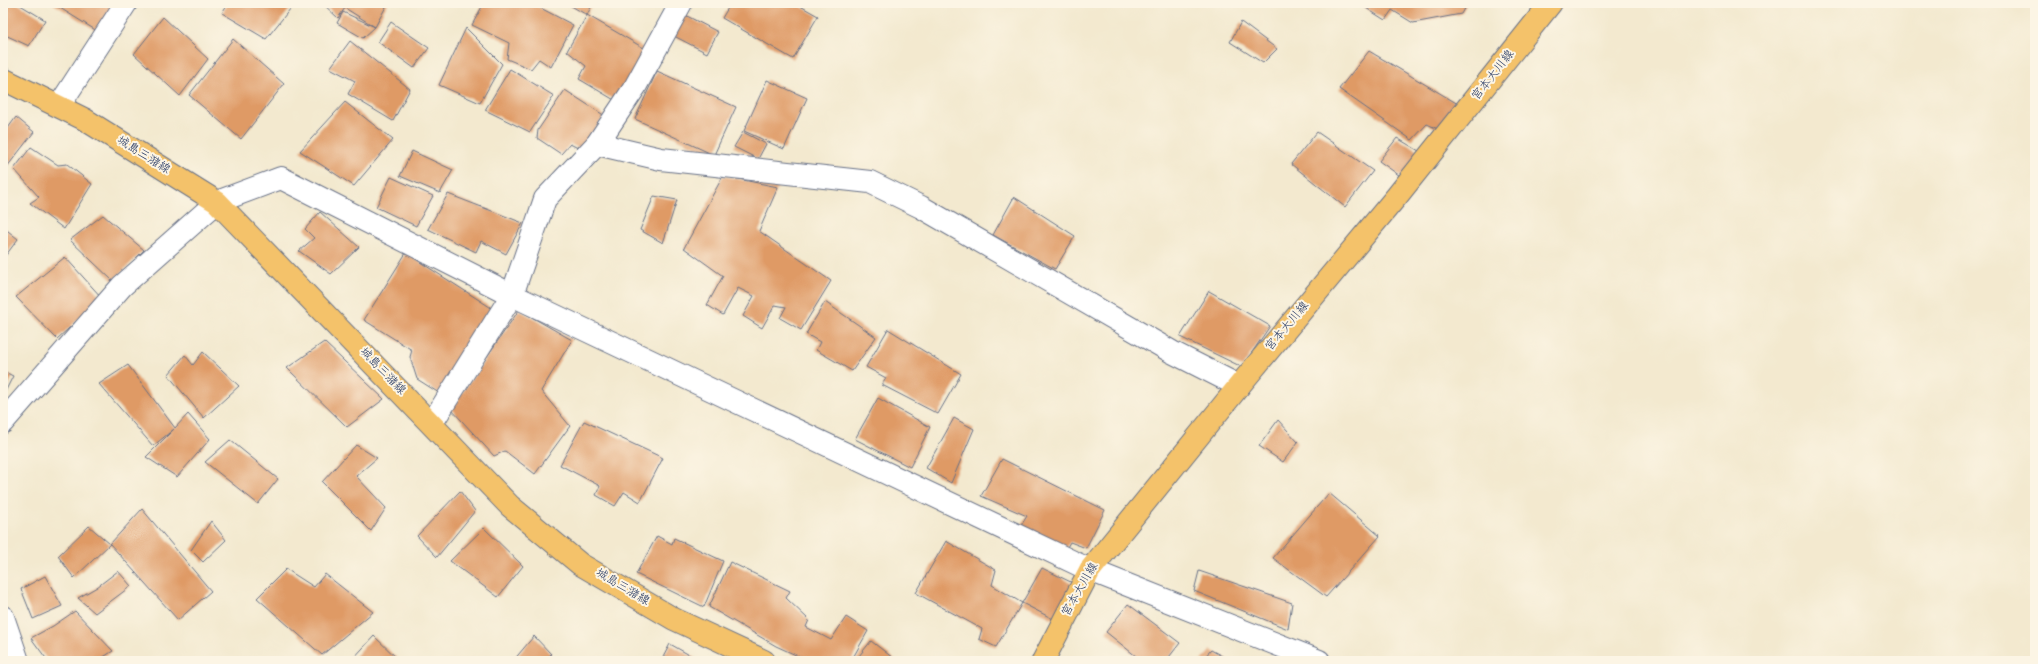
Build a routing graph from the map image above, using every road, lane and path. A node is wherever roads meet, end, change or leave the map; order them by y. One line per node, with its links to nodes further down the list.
1 (126, 3): 5 (street)
2 (681, 3): 6 (street)
3 (1551, 3): 9 (main road, 宮本大川線)
4 (3, 79): 5 (main road, 城島三潴線)
5 (58, 106): 7 (main road, 城島三潴線)
6 (597, 144): 8 (street); 9 (street)
7 (217, 202): 8 (street); 10 (street); 11 (main road, 城島三潴線)
8 (512, 294): 11 (street); 12 (street)
9 (1239, 386): 12 (main road, 宮本大川線)
10 (3, 422)
11 (432, 423): 15 (main road, 城島三潴線)
12 (1090, 570): 16 (main road, 宮本大川線); 17 (street)
13 (3, 617): 14 (street)
14 (18, 661)
15 (764, 661)
16 (1043, 661)
17 (1319, 661)

